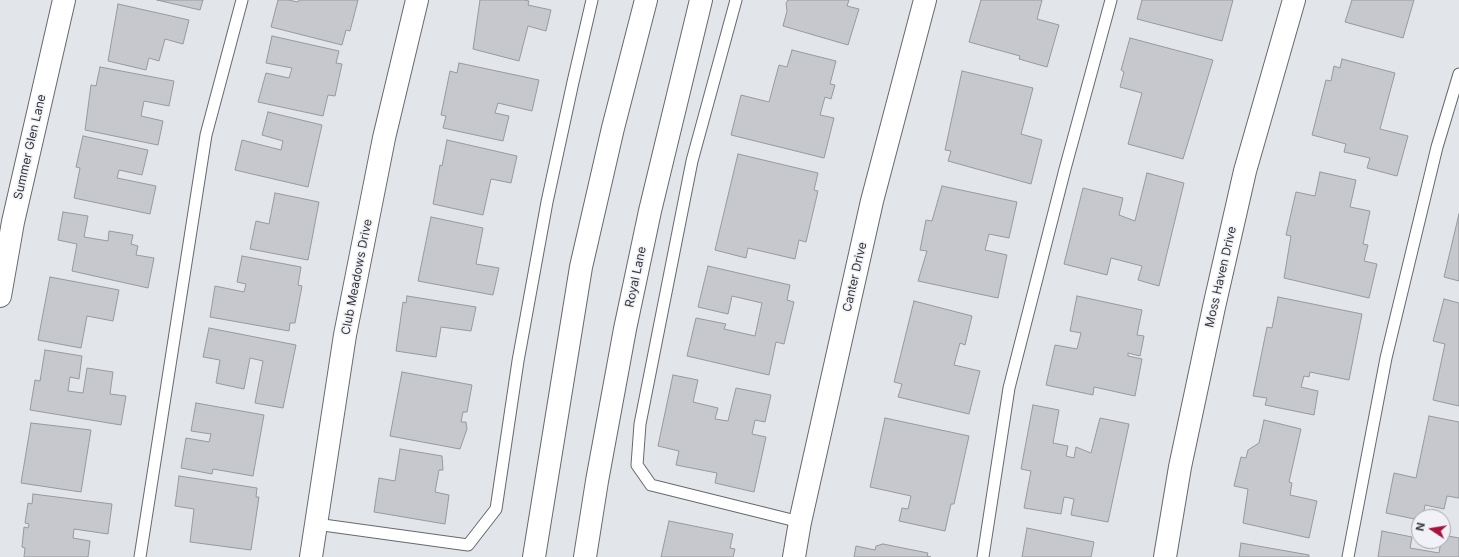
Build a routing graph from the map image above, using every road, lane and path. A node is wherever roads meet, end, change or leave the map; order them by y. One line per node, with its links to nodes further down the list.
1 (64, 0): 12 (street, Summer Glen Lane)
2 (242, 0): 15 (lane)
3 (417, 0): 14 (street, Club Meadows Drive)
4 (592, 0): 14 (lane)
5 (646, 0): 17 (street)
6 (701, 0): 18 (street, Royal Lane)
7 (736, 0): 13 (lane)
8 (925, 0): 13 (street, Canter Drive)
9 (1111, 0): 20 (lane)
10 (1294, 0): 21 (street, Moss Haven Drive)
11 (1459, 74): 22 (lane)
12 (0, 296)
13 (800, 522): 19 (street, Canter Drive)
14 (316, 524): 16 (street, Club Meadows Drive)
15 (140, 557)
16 (311, 557)
17 (534, 557)
18 (586, 557)
19 (794, 557)
20 (983, 557)
21 (1165, 557)
22 (1348, 557)

